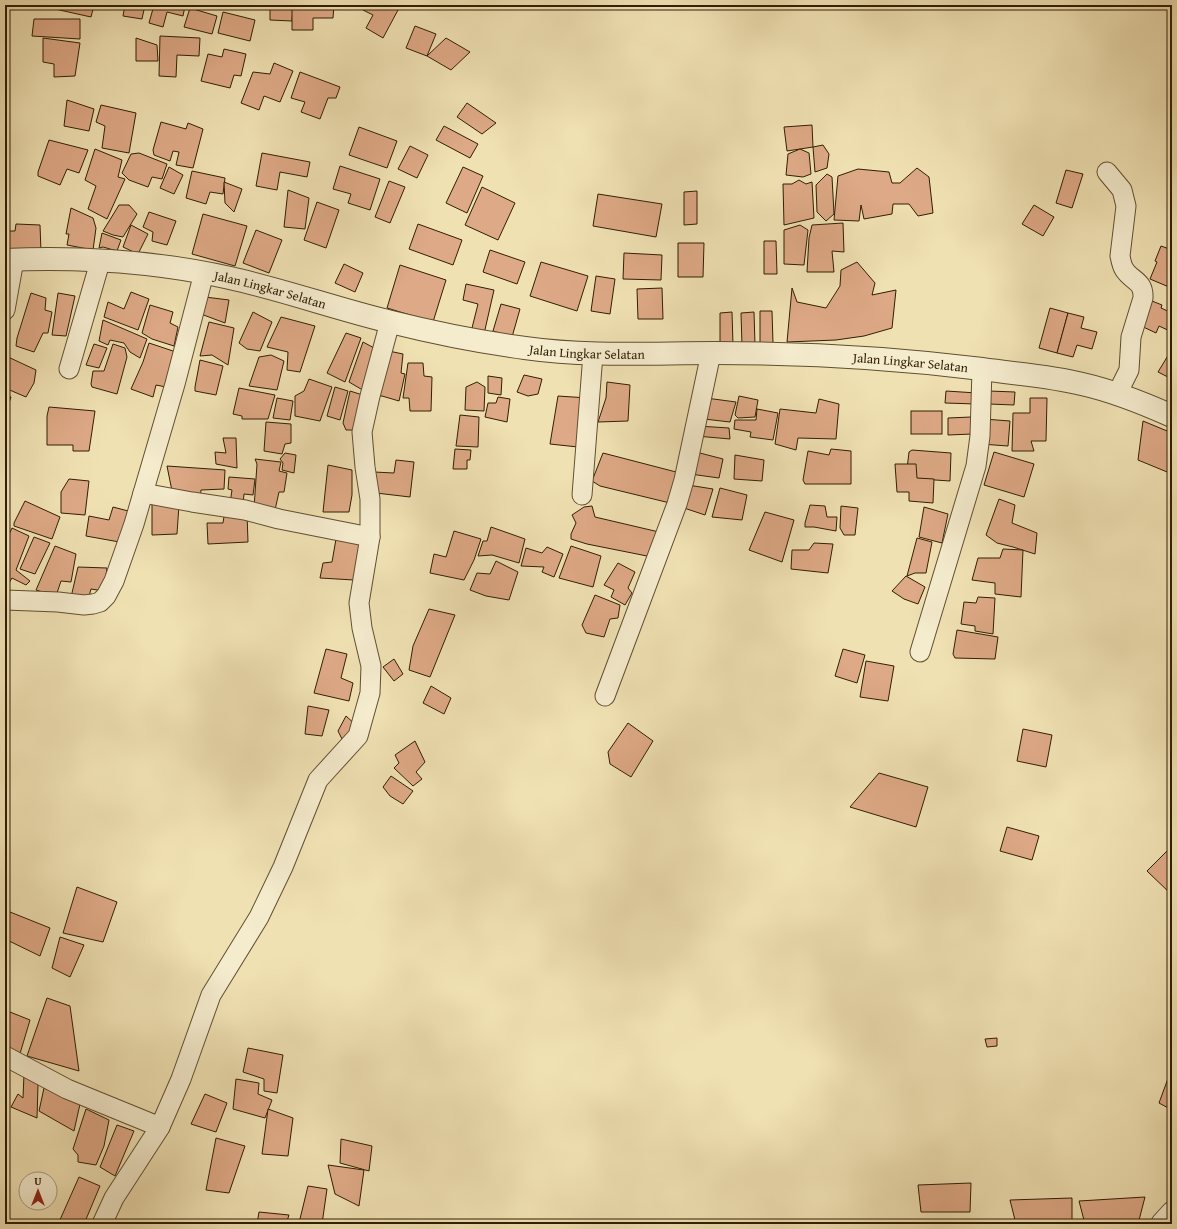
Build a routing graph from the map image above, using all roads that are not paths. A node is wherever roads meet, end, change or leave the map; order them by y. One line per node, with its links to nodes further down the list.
1 (1107, 172): 11 (street)
2 (10, 260): 3 (street, Jalan Lingkar Selatan); 5 (street)
3 (100, 262): 4 (street, Jalan Lingkar Selatan); 9 (street)
4 (204, 273): 6 (street, Jalan Lingkar Selatan); 13 (street)
5 (5, 310)
6 (390, 322): 8 (street, Jalan Lingkar Selatan); 15 (street)
7 (711, 353): 8 (street, Jalan Lingkar Selatan); 10 (street, Jalan Lingkar Selatan); 18 (street)
8 (593, 354): 14 (street)
9 (69, 369)
10 (982, 369): 11 (street, Jalan Lingkar Selatan); 17 (street)
11 (1117, 394): 12 (street, Jalan Lingkar Selatan)
12 (1172, 416)
13 (142, 492): 15 (street); 16 (street)
14 (582, 495)
15 (370, 537): 20 (street)
16 (5, 600)
17 (920, 652)
18 (605, 696)
19 (5, 1056): 20 (street)
20 (160, 1127): 22 (street)
21 (1172, 1214): 23 (street)
22 (102, 1224)
23 (1162, 1224)

